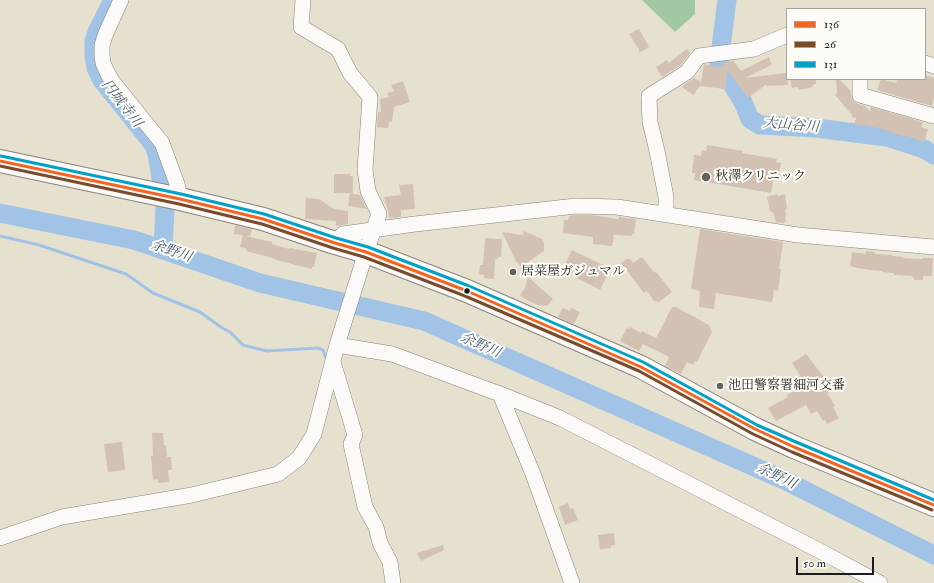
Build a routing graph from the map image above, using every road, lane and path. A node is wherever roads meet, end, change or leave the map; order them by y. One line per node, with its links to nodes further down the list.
1 (121, 0): 7 (street)
2 (303, 0): 9 (street)
3 (786, 35): 8 (street)
4 (860, 80): 5 (street)
5 (934, 116)
6 (0, 161): 7 (highway)
7 (180, 199): 10 (highway)
8 (666, 215): 9 (street); 11 (street)
9 (373, 230): 10 (street); 12 (street)
10 (335, 243): 12 (highway)
11 (934, 247)
12 (366, 252): 13 (street); 16 (highway)
13 (338, 342): 14 (street); 15 (street)
14 (333, 362): 17 (street); 18 (street)
15 (500, 394): 19 (street); 20 (street)
16 (934, 505)
17 (0, 538)
18 (393, 583)
19 (572, 583)
20 (880, 583)

